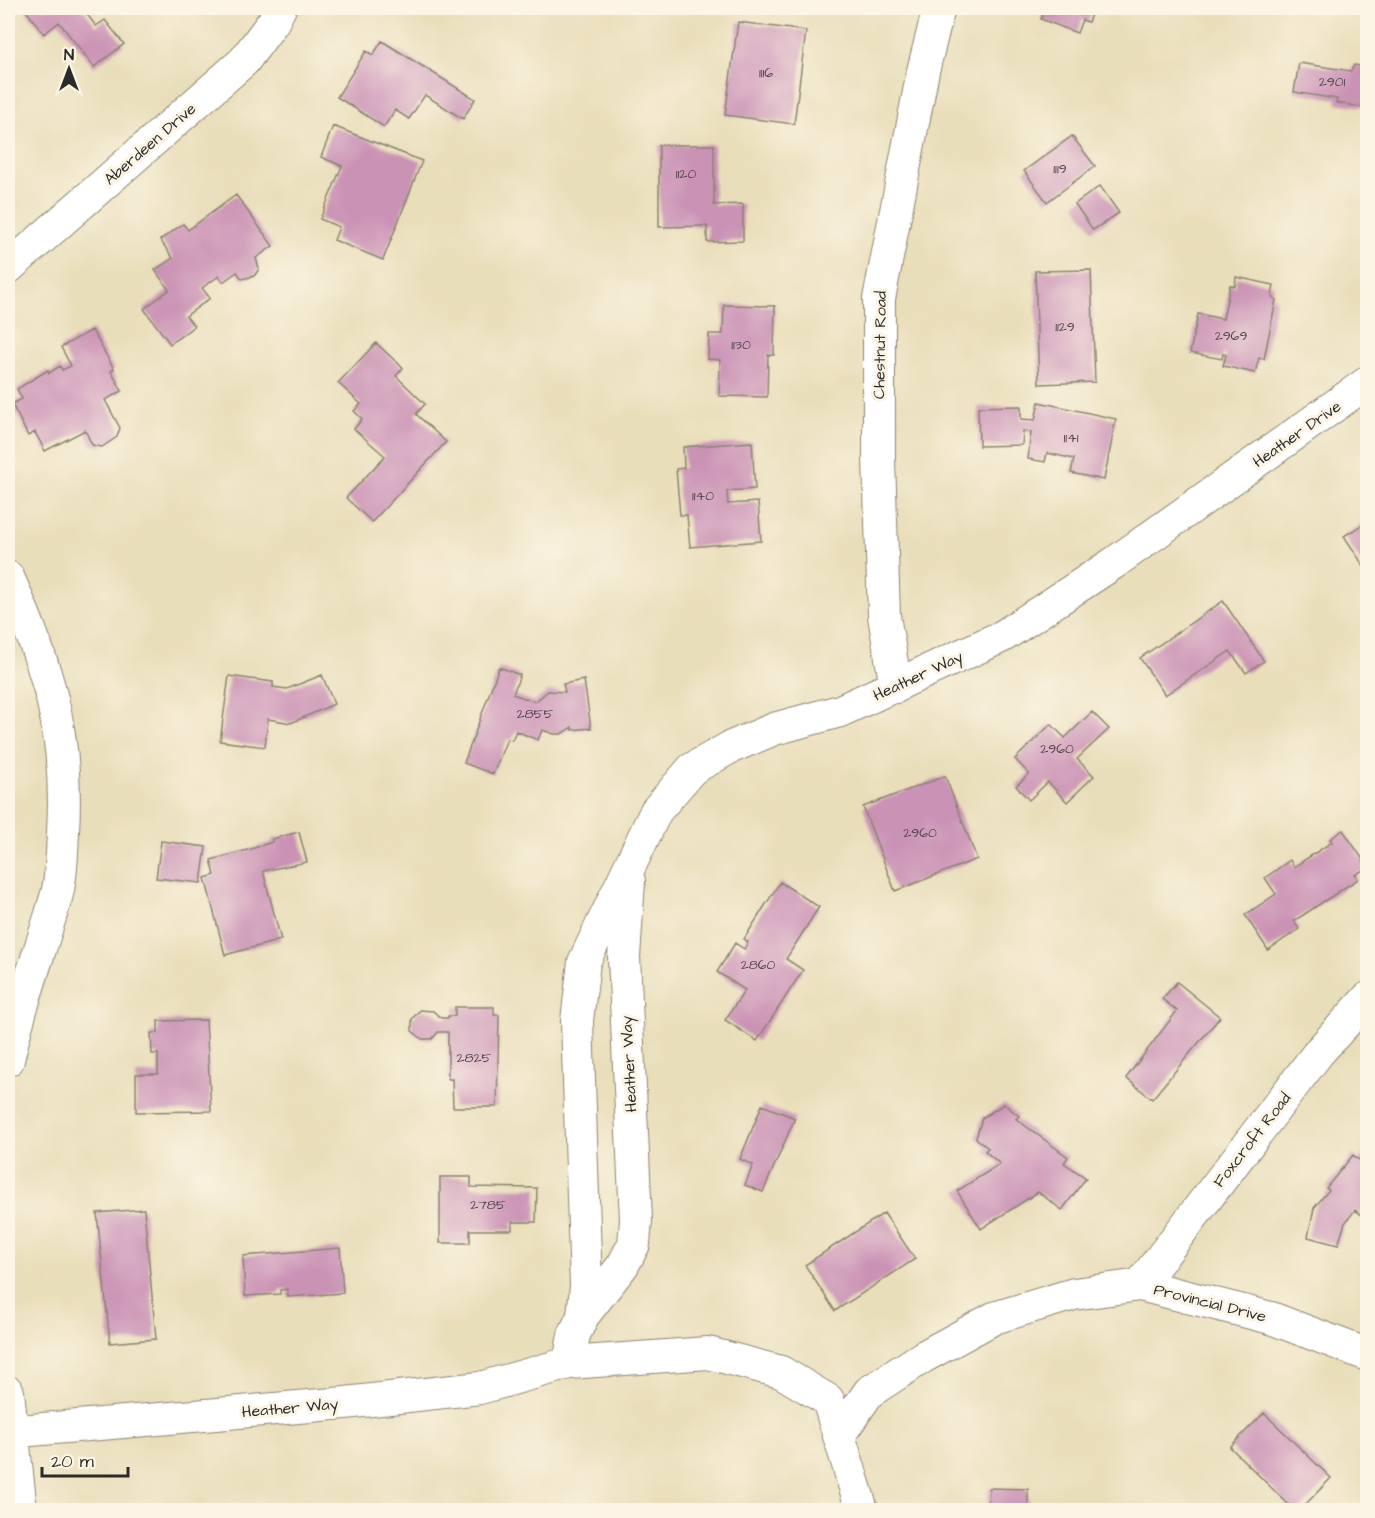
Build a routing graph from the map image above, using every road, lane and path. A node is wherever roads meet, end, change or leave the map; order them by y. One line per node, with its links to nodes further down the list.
1 (279, 8): 3 (street, Aberdeen Drive)
2 (939, 8): 7 (street, Chestnut Road)
3 (8, 268)
4 (1368, 382): 5 (street, Heather Drive)
5 (1225, 485): 7 (street, Heather Way)
6 (8, 577): 10 (street)
7 (896, 687): 8 (street, Heather Way)
8 (630, 868): 12 (street, Heather Way); 12 (street, Heather Way)
9 (1368, 998): 11 (street, Foxcroft Road)
10 (8, 1060)
11 (1140, 1285): 13 (street, Provincial Drive); 17 (street, Provincial Drive)
12 (583, 1316): 14 (street, Heather Way)
13 (1368, 1356)
14 (569, 1363): 16 (street, Heather Way); 17 (street, Heather Way)
15 (8, 1392): 16 (street)
16 (9, 1432): 18 (street)
17 (840, 1434): 19 (street, Heather Way)
18 (21, 1510)
19 (862, 1510)

